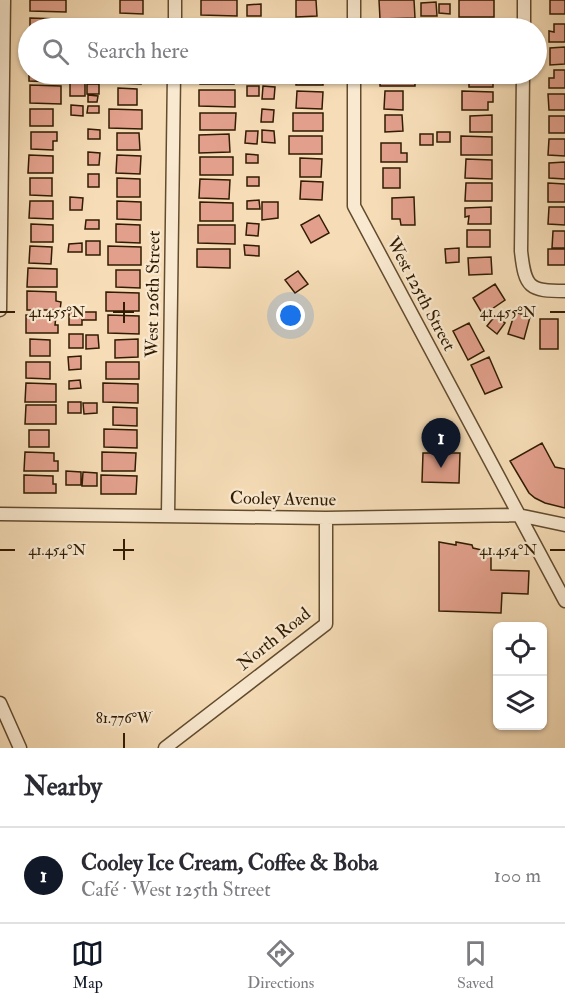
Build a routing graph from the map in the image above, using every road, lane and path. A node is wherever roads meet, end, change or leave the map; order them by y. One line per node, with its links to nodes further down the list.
1 (4, 0): 12 (street)
2 (175, 0): 5 (street)
3 (354, 0): 6 (street)
4 (524, 0): 7 (street)
5 (175, 18)
6 (354, 18)
7 (524, 18)
8 (174, 84): 14 (street, West 126th Street)
9 (354, 84): 15 (street, West 125th Street)
10 (523, 84): 11 (street)
11 (565, 291)
12 (0, 310)
13 (0, 514): 14 (street, Cooley Avenue)
14 (168, 515): 16 (street, Cooley Avenue)
15 (518, 515): 16 (street, Cooley Avenue); 17 (street, Cooley Avenue); 18 (street, West 125th Street)
16 (326, 518): 21 (street, North Road)
17 (565, 525)
18 (565, 601)
19 (0, 703): 20 (street)
20 (20, 748)
21 (165, 748)

